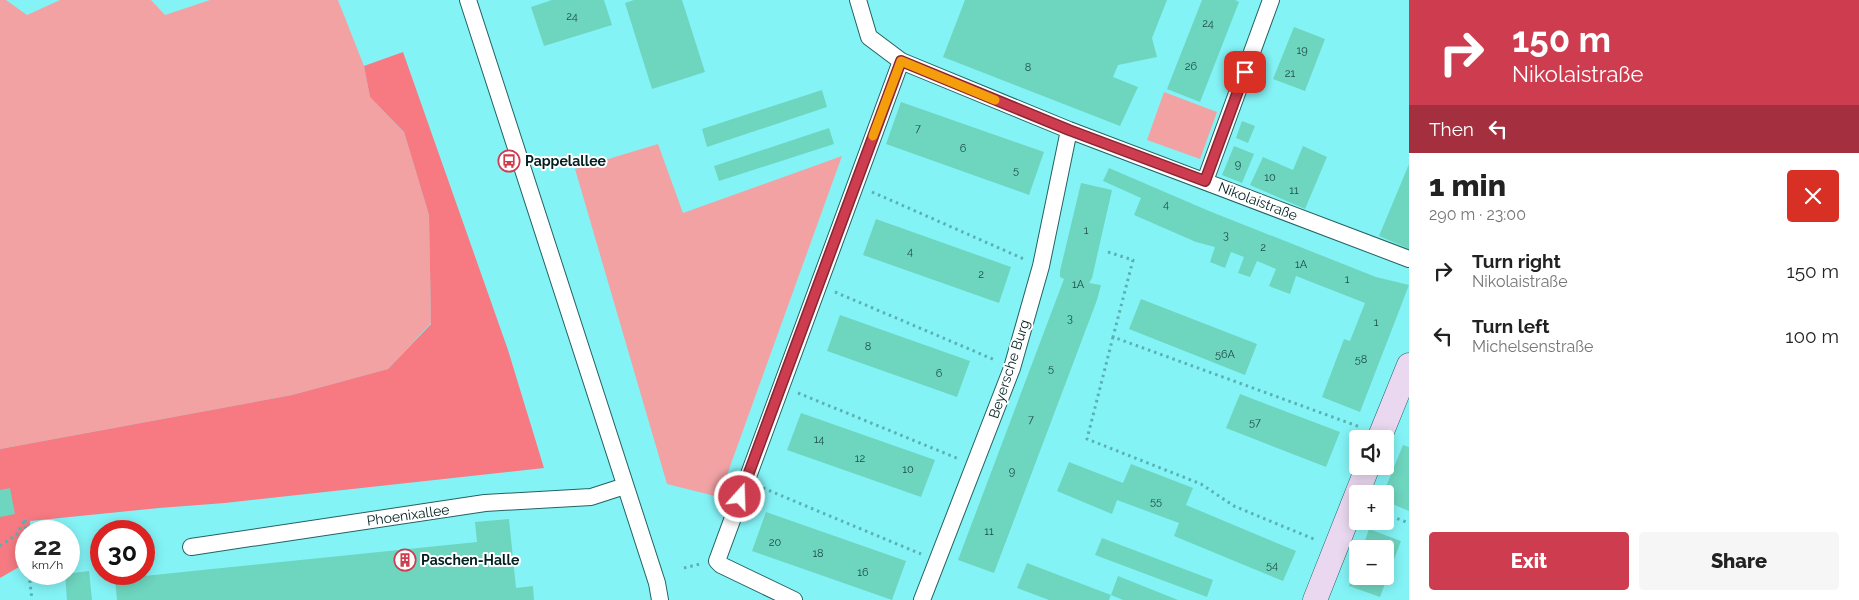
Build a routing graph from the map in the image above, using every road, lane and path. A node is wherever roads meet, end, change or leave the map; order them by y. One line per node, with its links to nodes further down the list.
1 (468, 0): 21 (street)
2 (858, 0): 4 (street, Nikolaistraße)
3 (1272, 0): 6 (street)
4 (901, 61): 5 (street, Nikolaistraße); 7 (street)
5 (1069, 130): 6 (street, Nikolaistraße); 10 (street, Beyersche Burg)
6 (1205, 181): 9 (street, Nikolaistraße)
7 (855, 184): 10 (path); 11 (street)
8 (1108, 252): 12 (path)
9 (1409, 259)
10 (1041, 266): 14 (street, Beyersche Burg)
11 (818, 284): 14 (path); 15 (street)
12 (1113, 338): 16 (path); 27 (path)
13 (1409, 365): 17 (street)
14 (1012, 368): 18 (street, Beyersche Burg)
15 (782, 386): 18 (path); 20 (street)
16 (1361, 430)
17 (1383, 430)
18 (976, 466): 28 (street, Beyersche Burg)
19 (1364, 475): 27 (street)
20 (746, 481): 28 (path); 32 (street)
21 (625, 486): 26 (street, Phoenixallee); 31 (street)
22 (1394, 517): 23 (path)
23 (1409, 523)
24 (15, 535): 25 (path)
25 (0, 546)
26 (191, 547)
27 (1336, 547): 34 (street)
28 (937, 560): 33 (street, Beyersche Burg)
29 (30, 585): 30 (path)
30 (32, 600)
31 (660, 600)
32 (794, 600)
33 (922, 600)
34 (1314, 600)

